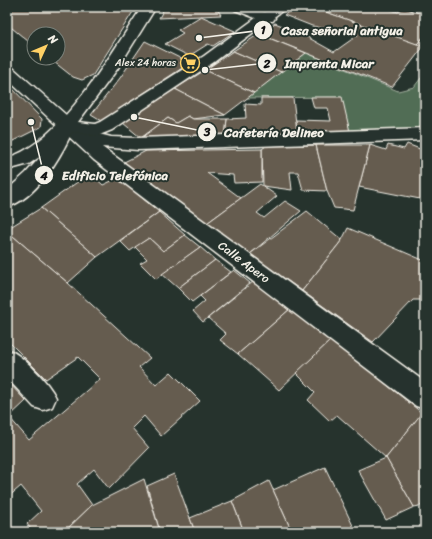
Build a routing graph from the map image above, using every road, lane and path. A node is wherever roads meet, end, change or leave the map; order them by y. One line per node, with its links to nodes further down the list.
1 (149, 7): 5 (street)
2 (240, 7): 3 (street)
3 (274, 12): 5 (street)
4 (7, 71): 5 (street)
5 (66, 126): 6 (street); 7 (street); 8 (street); 10 (street, Calle Apero)
6 (425, 134)
7 (7, 164)
8 (7, 200)
9 (7, 360): 11 (street)
10 (425, 396)
11 (43, 398)

